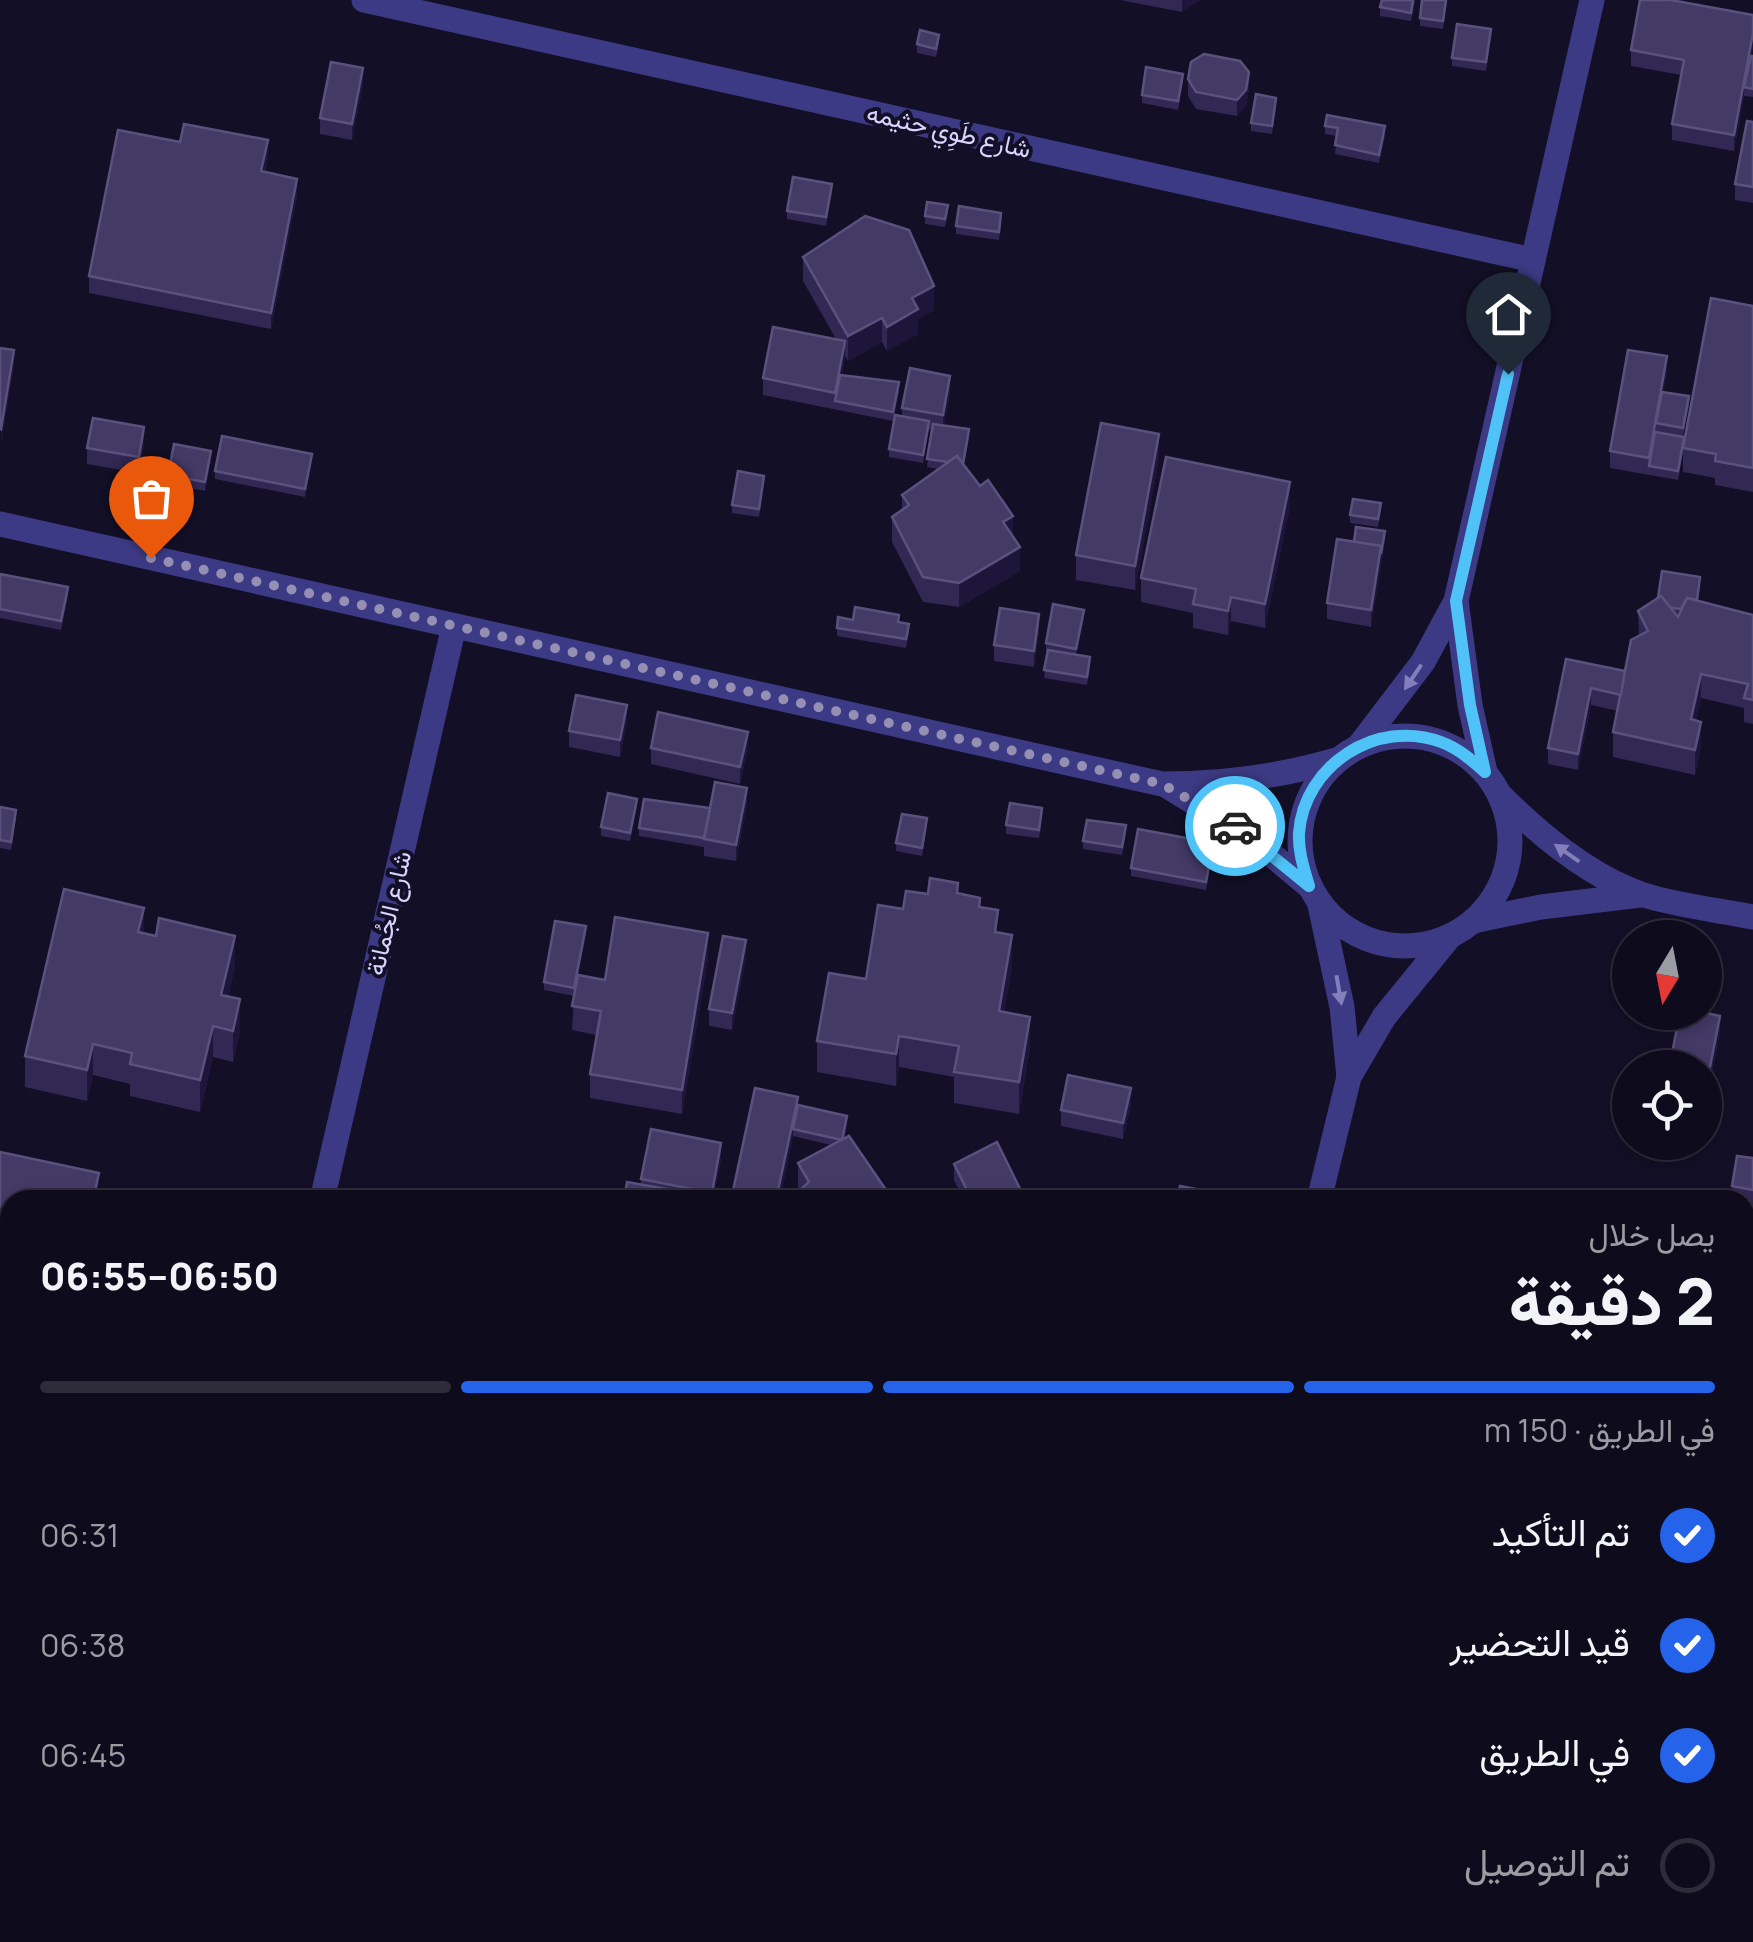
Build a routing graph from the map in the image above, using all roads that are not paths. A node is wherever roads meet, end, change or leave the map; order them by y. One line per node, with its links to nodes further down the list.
1 (364, 0): 3 (street, شارع طَوِي حثيمه)
2 (1592, 0): 3 (street)
3 (1533, 260): 5 (street)
4 (0, 524): 6 (street)
5 (1456, 601): 7 (street, one-way to 7); 9 (street)
6 (454, 626): 10 (street); 18 (street, شارع الجُمانة)
7 (1359, 746): 8 (street); 9 (street)
8 (1336, 760): 10 (street); 12 (street)
9 (1485, 772): 11 (street)
10 (1162, 784): 12 (street)
11 (1500, 796): 13 (street, one-way to 11); 15 (street)
12 (1314, 895): 16 (street); 17 (street, one-way to 17)
13 (1644, 895): 14 (street); 15 (street)
14 (1753, 917)
15 (1473, 921): 16 (street)
16 (1450, 936): 17 (street)
17 (1349, 1077): 19 (street)
18 (324, 1190)
19 (1321, 1190)

